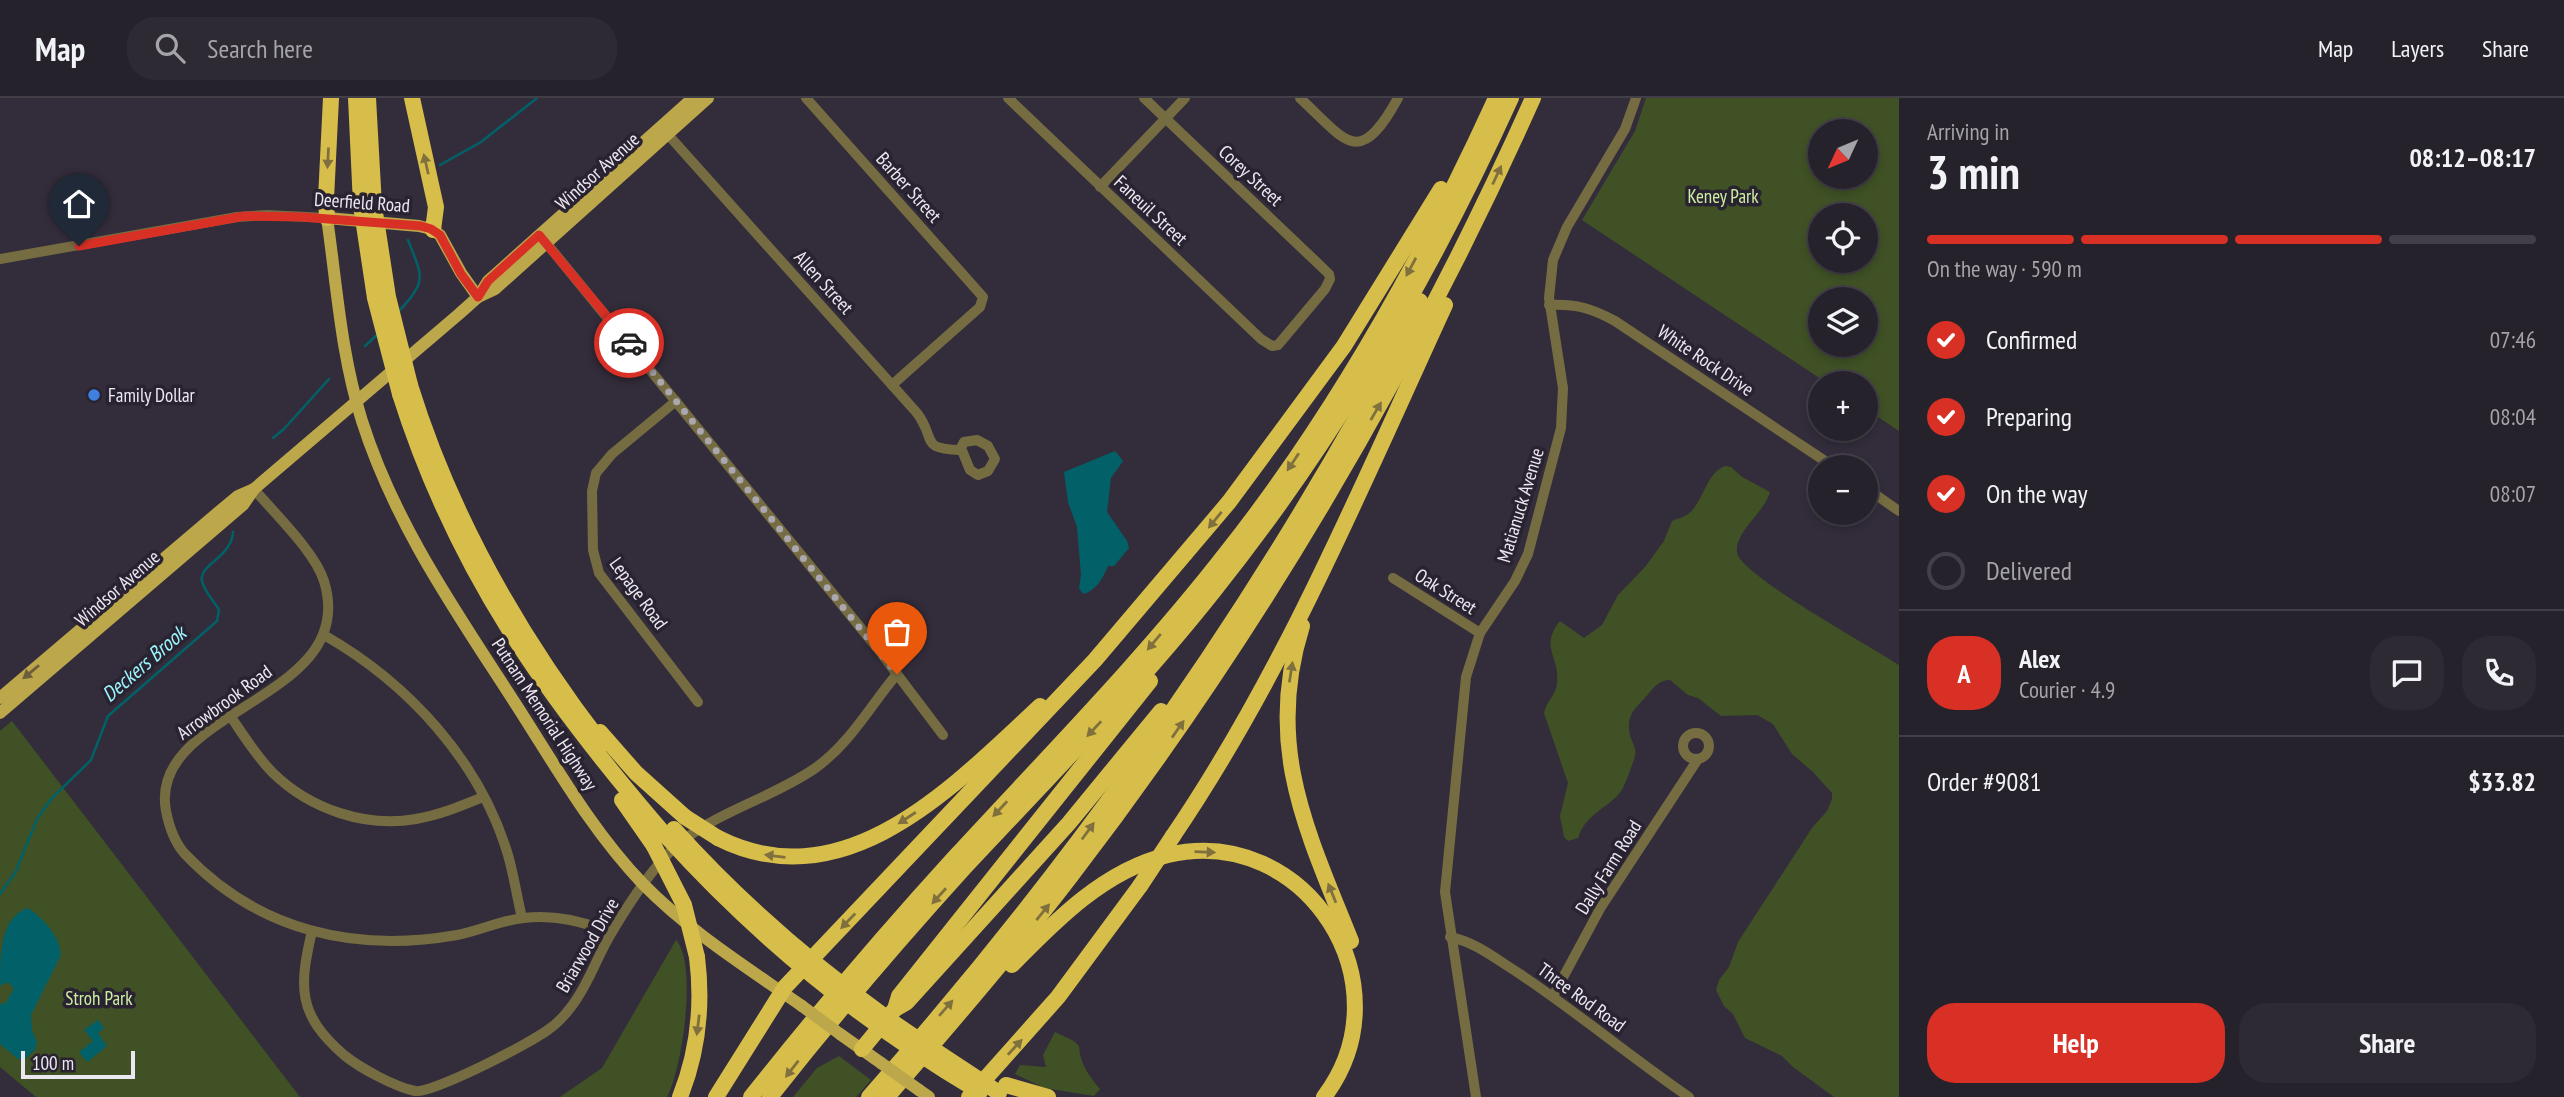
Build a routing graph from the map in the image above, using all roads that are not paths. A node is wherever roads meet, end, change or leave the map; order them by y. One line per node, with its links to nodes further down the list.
1 (331, 98): 23 (highway, one-way to 23)
2 (356, 98): 22 (highway)
3 (368, 98): 22 (highway)
4 (412, 98): 24 (highway, one-way to 4)
5 (693, 98): 20 (main road, Windsor Avenue)
6 (708, 98): 20 (main road, Windsor Avenue)
7 (806, 98): 31 (street, Barber Street)
8 (1008, 98): 21 (street, Faneuil Street)
9 (1144, 98): 18 (street, Corey Street)
10 (1185, 98): 18 (street)
11 (1300, 98): 12 (street)
12 (1398, 98)
13 (1496, 98): 19 (highway)
14 (1511, 98): 40 (highway)
15 (1518, 98): 39 (highway)
16 (1533, 98): 25 (highway, one-way to 16)
17 (1636, 98): 29 (street, Matianuck Avenue)
18 (1166, 118): 21 (street); 30 (street, Corey Street)
19 (1486, 119): 43 (highway, one-way to 43); 73 (highway, one-way to 73)
20 (664, 130): 26 (main road, Windsor Avenue); 31 (street, Allen Street)
21 (1100, 187): 30 (street, Faneuil Street)
22 (368, 206): 48 (highway, bridge)
23 (327, 218): 24 (main road, Deerfield Road); 27 (street, Deerfield Road); 33 (main road, Putnam Memorial Highway)
24 (433, 230): 28 (main road, Deerfield Road)
25 (1468, 237): 41 (highway); 64 (highway, one-way to 25)
26 (542, 239): 28 (main road, Windsor Avenue); 32 (street)
27 (0, 259)
28 (478, 297): 33 (main road, Windsor Avenue)
29 (1549, 305): 35 (street, White Rock Drive); 44 (street, Matianuck Avenue)
30 (1272, 346)
31 (892, 385): 34 (street, Allen Street)
32 (676, 401): 47 (street); 50 (street, Lepage Road)
33 (356, 402): 36 (main road, Windsor Avenue); 57 (main road, Putnam Memorial Highway)
34 (961, 450)
35 (1816, 455)
36 (254, 489): 45 (street, Arrowbrook Road); 46 (main road, Windsor Avenue)
37 (1878, 496): 38 (street)
38 (1899, 511)
39 (1295, 524): 65 (highway); 75 (highway, one-way to 39)
40 (1234, 566): 65 (highway); 74 (highway, one-way to 74)
41 (1323, 566): 77 (highway, one-way to 41, bridge); 81 (highway, one-way to 41)
42 (1393, 578): 44 (street, Oak Street)
43 (1139, 609): 56 (highway, one-way to 56, bridge); 62 (highway, one-way to 62)
44 (1480, 633): 61 (street, Matianuck Avenue)
45 (324, 635): 52 (street, Arrowbrook Road); 55 (street)
46 (69, 647): 49 (main road, Windsor Avenue, one-way to 49); 51 (main road, Windsor Avenue)
47 (897, 674): 53 (street); 57 (street, Briarwood Drive)
48 (557, 693): 56 (highway); 56 (highway)
49 (0, 698)
50 (698, 702)
51 (0, 713)
52 (231, 717): 55 (street); 59 (street, Arrowbrook Road)
53 (943, 735)
54 (1698, 759): 63 (street, Dally Farm Road)
55 (483, 797): 58 (street)
56 (670, 832): 67 (highway, bridge); 68 (highway, bridge); 71 (highway, one-way to 71, bridge)
57 (644, 885): 60 (street, Briarwood Drive); 62 (main road, Putnam Memorial Highway)
58 (522, 918): 59 (street, Arrowbrook Road); 60 (street, Arrowbrook Road)
59 (312, 931): 69 (street, Briarwood Drive)
60 (612, 932): 69 (street, Briarwood Drive)
61 (1450, 937): 63 (street, Three Rod Road); 82 (street, Matianuck Avenue)
62 (782, 992): 66 (main road, Putnam Memorial Highway, bridge); 72 (highway)
63 (1553, 996): 83 (street, Three Rod Road)
64 (968, 1003): 76 (highway); 80 (highway, one-way to 80)
65 (895, 1009): 66 (highway)
66 (862, 1049): 70 (main road, Putnam Memorial Highway, bridge)
67 (939, 1067): 68 (highway, bridge); 78 (highway, bridge)
68 (1000, 1093): 79 (highway)
69 (416, 1094)
70 (924, 1094)
71 (680, 1097)
72 (716, 1097)
73 (751, 1097)
74 (770, 1097)
75 (869, 1097)
76 (887, 1097)
77 (969, 1097)
78 (975, 1097)
79 (1048, 1097)
80 (1324, 1097)
81 (1338, 1097)
82 (1476, 1097)
83 (1689, 1097)

